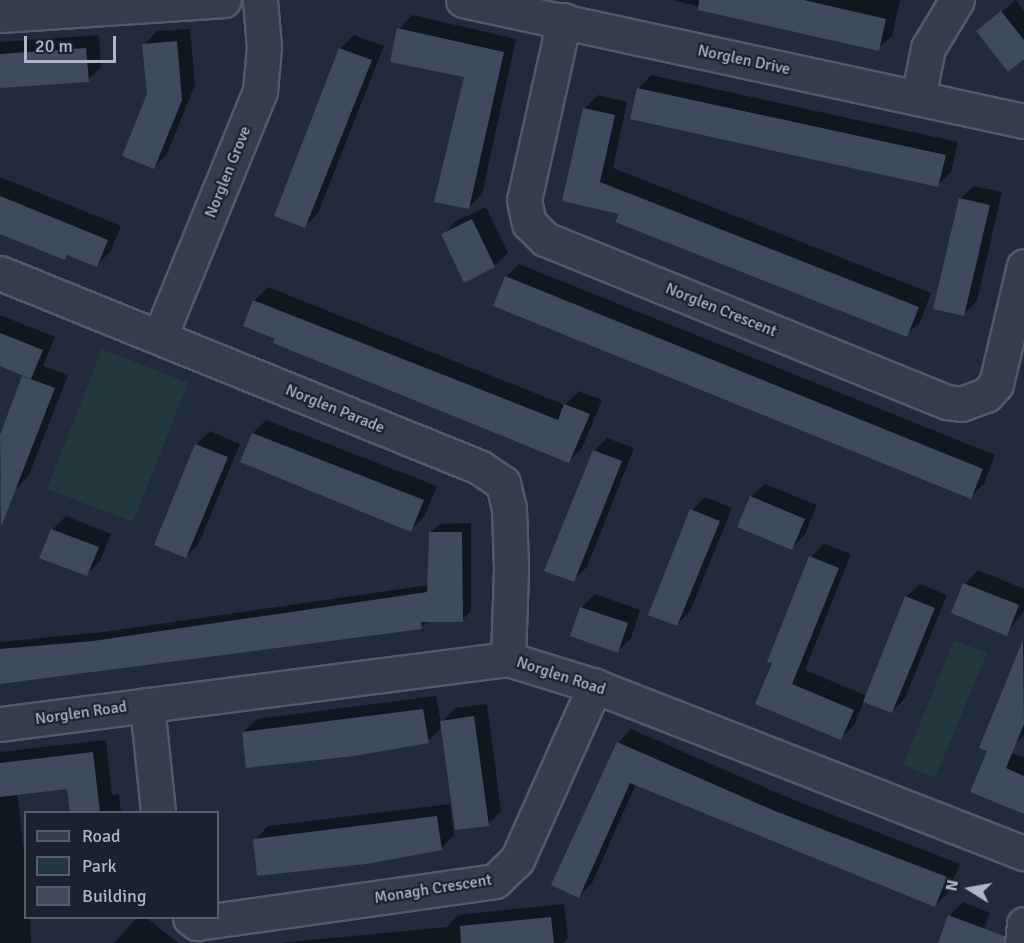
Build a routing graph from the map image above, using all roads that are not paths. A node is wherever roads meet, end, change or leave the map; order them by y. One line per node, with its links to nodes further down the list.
1 (223, 0): 5 (street)
2 (260, 0): 11 (street, Norglen Grove)
3 (464, 0): 6 (street, Norglen Drive)
4 (957, 0): 7 (street)
5 (0, 15)
6 (564, 20): 7 (street, Norglen Drive); 9 (street, Norglen Crescent)
7 (918, 98): 8 (street, Norglen Drive)
8 (1024, 121)
9 (1024, 266)
10 (0, 273): 11 (street, Norglen Parade)
11 (160, 336): 12 (street, Norglen Parade)
12 (508, 659): 13 (street, Norglen Road); 14 (street, Norglen Road)
13 (595, 686): 17 (street, Norglen Road); 18 (street, Monagh Crescent)
14 (147, 705): 15 (street, Norglen Road); 16 (street)
15 (0, 724)
16 (158, 811)
17 (1024, 853)
18 (191, 919)
19 (1024, 924): 20 (street)
20 (1022, 943)

